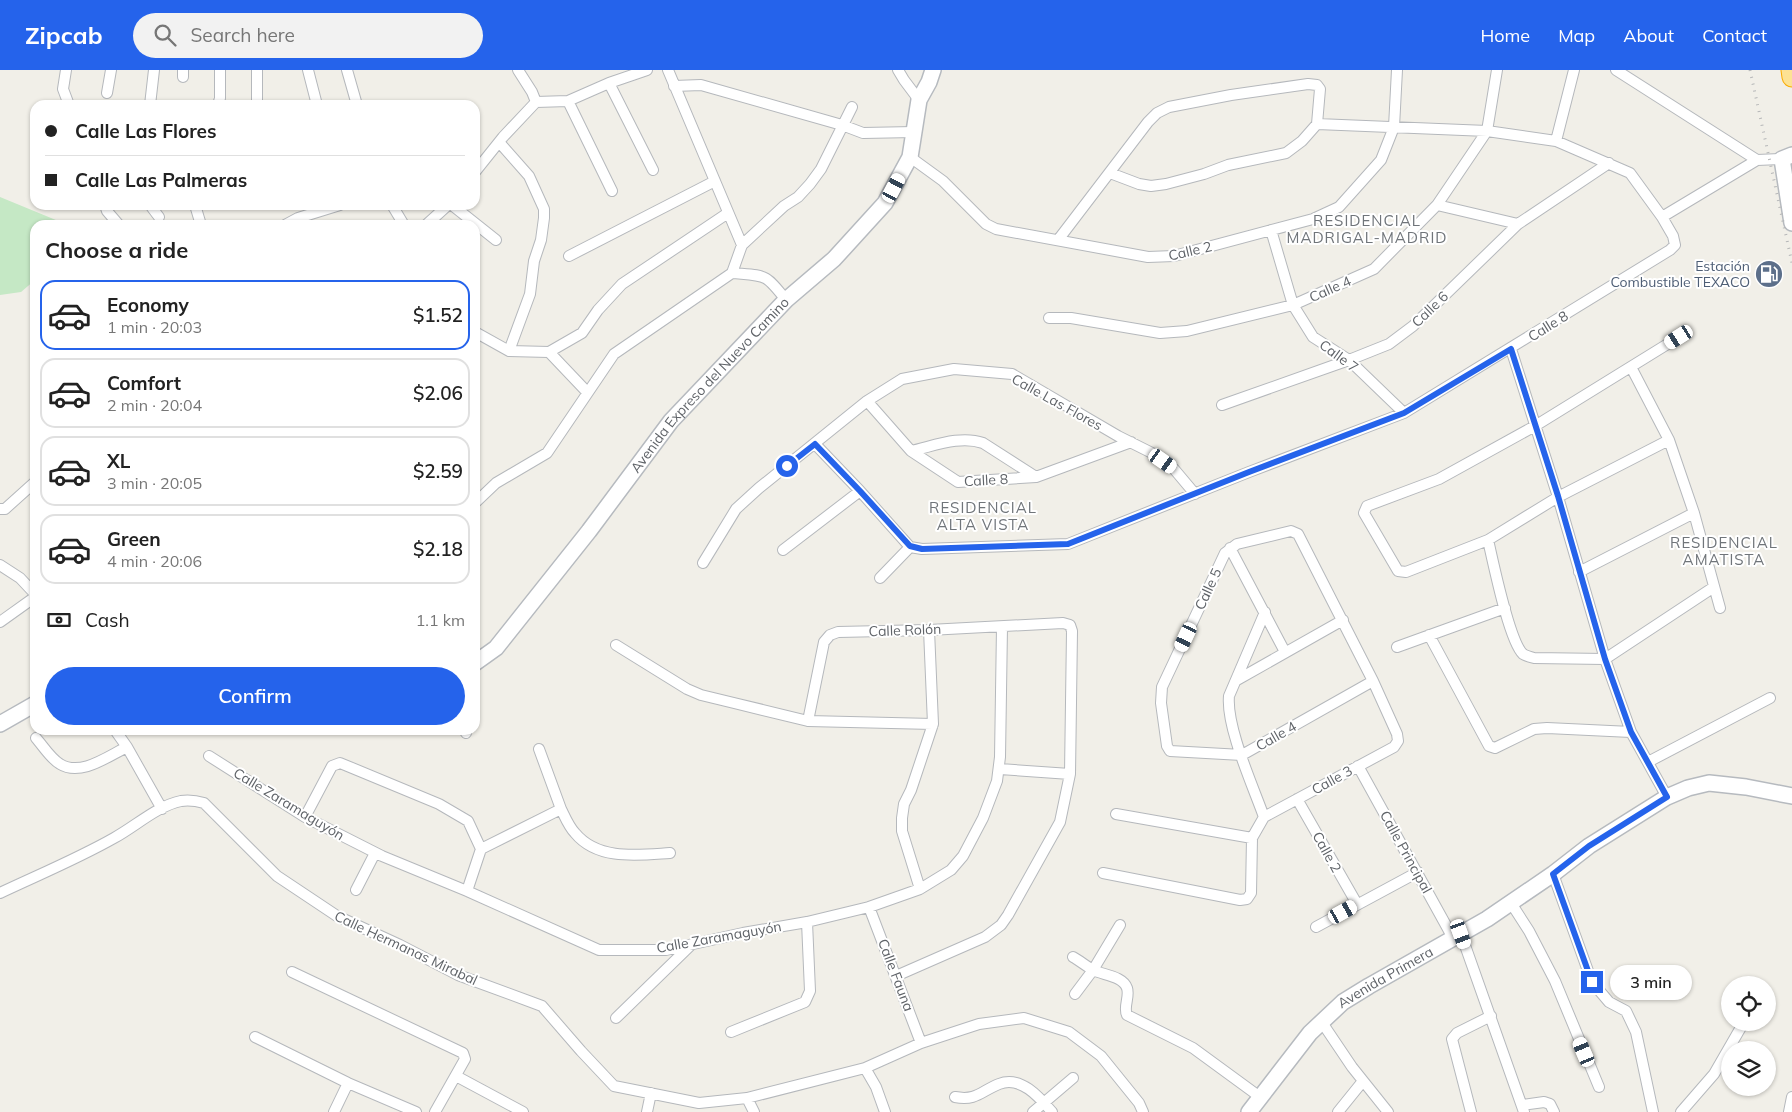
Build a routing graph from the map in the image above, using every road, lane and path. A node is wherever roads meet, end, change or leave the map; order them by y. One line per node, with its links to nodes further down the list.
1 (66, 70): 22 (street)
2 (111, 70): 21 (street)
3 (154, 70): 23 (street)
4 (220, 70): 24 (street)
5 (257, 70): 25 (street)
6 (308, 70): 26 (street)
7 (347, 70): 27 (street)
8 (518, 70): 30 (street)
9 (647, 70): 19 (street)
10 (668, 70): 20 (street)
11 (898, 70): 28 (street)
12 (934, 70): 28 (street, Avenida Expreso del Nuevo Camino)
13 (1397, 70): 34 (street, Calle 2)
14 (1497, 70): 35 (street, Calle 4)
15 (1574, 70): 37 (street)
16 (1616, 70): 41 (street)
17 (1791, 70): 18 (highway)
18 (1792, 77)
19 (609, 83): 29 (street); 44 (street)
20 (674, 86): 33 (street); 46 (street)
21 (107, 93)
22 (67, 100)
23 (151, 100)
24 (219, 100)
25 (257, 100)
26 (316, 100)
27 (356, 100)
28 (920, 100): 36 (street, Avenida Expreso del Nuevo Camino)
29 (568, 101): 30 (street); 47 (street)
30 (536, 102): 38 (street)
31 (852, 107): 33 (street)
32 (1317, 124): 34 (street, Calle 8); 45 (street); 45 (street)
33 (842, 125): 36 (street); 67 (street)
34 (1394, 127): 35 (street, Calle 8); 64 (street, Calle 2)
35 (1486, 131): 37 (street, Calle 8); 48 (street, Calle 4)
36 (914, 132): 39 (street, Avenida Expreso del Nuevo Camino)
37 (1556, 141): 42 (street, Calle 8)
38 (499, 142): 43 (street); 76 (street)
39 (910, 157): 66 (street, Calle 2); 70 (street, Avenida Expreso del Nuevo Camino)
40 (1787, 157): 41 (street); 61 (street)
41 (1757, 160): 56 (street)
42 (1609, 163): 56 (street, Calle 8); 62 (street, Calle 6)
43 (480, 166)
44 (653, 170)
45 (1110, 173): 66 (street)
46 (715, 181): 54 (street); 68 (street)
47 (612, 191)
48 (1436, 205): 62 (street); 71 (street, Calle 4)
49 (107, 210): 57 (street)
50 (153, 210): 55 (street)
51 (324, 210): 58 (street)
52 (442, 210): 59 (street)
53 (458, 210): 60 (street)
54 (728, 213): 67 (street); 77 (street)
55 (158, 217)
56 (1662, 217): 75 (street, Calle 8)
57 (115, 220)
58 (294, 220)
59 (432, 220)
60 (471, 220)
61 (1792, 223)
62 (1518, 224): 78 (street, Calle 6)
63 (480, 227): 65 (street)
64 (1271, 230): 66 (street, Calle 2); 71 (street, Calle 7)
65 (496, 240)
66 (1058, 240)
67 (742, 245): 69 (street)
68 (569, 256)
69 (732, 273): 70 (street); 80 (street)
70 (786, 300): 119 (street, Avenida Expreso del Nuevo Camino)
71 (1293, 305): 72 (street, Calle 4); 78 (street, Calle 7)
72 (1049, 318)
73 (480, 335): 76 (street)
74 (1679, 337): 79 (street)
75 (1511, 349): 83 (street, Calle 8); 84 (street)
76 (509, 351): 77 (street)
77 (549, 352): 80 (street)
78 (1349, 360): 82 (street, Calle 6); 83 (street, Calle 7)
79 (1630, 367): 84 (street); 85 (street)
80 (587, 392): 94 (street)
81 (867, 401): 86 (street, Calle Las Flores); 87 (street, Calle Las Flores); 88 (street, Calle 8)
82 (1222, 405)
83 (1404, 413): 92 (street, Calle 8)
84 (1535, 426): 93 (street); 97 (street)
85 (1669, 440): 93 (street); 96 (street)
86 (1131, 442): 89 (street, Calle 8); 92 (street, Calle Las Flores)
87 (815, 444): 91 (street); 101 (street, Calle Las Flores)
88 (911, 451): 89 (street, Calle 8); 89 (street)
89 (1036, 477)
90 (30, 486): 95 (street)
91 (860, 491): 98 (street); 100 (street)
92 (1195, 494): 98 (street, Calle 8)
93 (1558, 496): 97 (street); 103 (street)
94 (480, 498)
95 (0, 509)
96 (1694, 513): 103 (street); 105 (street)
97 (1488, 540): 108 (street)
98 (910, 546): 104 (street)
99 (1230, 548): 110 (street); 111 (street); 133 (street, Calle 5)
100 (783, 550)
101 (703, 563)
102 (0, 566): 106 (street)
103 (1579, 572): 120 (street)
104 (880, 578)
105 (1714, 587): 109 (street); 120 (street)
106 (30, 589)
107 (30, 599): 112 (street)
108 (1505, 608): 115 (street); 120 (street)
109 (1720, 608)
110 (1265, 612): 118 (street); 121 (street)
111 (1343, 620): 118 (street); 122 (street)
112 (0, 622)
113 (1002, 627): 114 (street, Calle Rolón); 138 (street, Calle Zaramaguyón); 139 (street, Calle Rolón)
114 (929, 630): 125 (street, Calle Rolón); 127 (street)
115 (1429, 635): 117 (street); 128 (street)
116 (616, 645): 125 (street)
117 (1397, 647)
118 (1285, 652): 121 (street)
119 (480, 659)
120 (1605, 659): 128 (street)
121 (1237, 680): 134 (street)
122 (1373, 680): 134 (street, Calle 4); 137 (street, Calle 3)
123 (1770, 698): 136 (street)
124 (30, 707): 126 (street)
125 (808, 721): 127 (street)
126 (0, 724)
127 (933, 724): 155 (street)
128 (1631, 732): 136 (street)
129 (119, 735): 131 (street)
130 (36, 738): 131 (street)
131 (127, 747): 143 (street)
132 (538, 749): 144 (street)
133 (1170, 751): 134 (street, Calle 4)
134 (1242, 755): 146 (street)
135 (208, 756): 147 (street, Calle Zaramaguyón)
136 (1648, 762): 141 (street)
137 (1358, 766): 142 (street, Calle 3); 152 (street, Calle Principal)
138 (1000, 768): 139 (street); 155 (street, Calle Zaramaguyón)
139 (1070, 774): 170 (street)
140 (1792, 796): 141 (street, Avenida Primera)
141 (1667, 797): 154 (street, Avenida Primera)
142 (1297, 799): 146 (street, Calle 3); 160 (street, Calle 2)
143 (162, 809): 158 (street, Calle Hermanas Mirabal); 185 (street, Calle Hermanas Mirabal)
144 (561, 809): 149 (street); 151 (street)
145 (1116, 814): 148 (street)
146 (1264, 816): 148 (street)
147 (304, 817): 149 (street); 150 (street, Calle Zaramaguyón)
148 (1252, 838): 153 (street)
149 (481, 849): 157 (street)
150 (375, 853): 156 (street); 157 (street, Calle Zaramaguyón)
151 (670, 853)
152 (1418, 872): 160 (street); 165 (street, Calle Principal)
153 (1103, 874)
154 (1553, 874): 159 (street, Avenida Primera); 207 (street)
155 (920, 889): 161 (street, Calle Zaramaguyón)
156 (356, 890)
157 (467, 891): 166 (street, Calle Zaramaguyón)
158 (0, 893)
159 (1511, 903): 165 (street, Avenida Primera); 184 (street)
160 (1357, 904): 164 (street)
161 (870, 907): 162 (street, Calle Zaramaguyón); 170 (street, Calle Fauna)
162 (806, 922): 166 (street, Calle Zaramaguyón); 176 (street)
163 (1120, 925): 168 (street)
164 (1316, 927)
165 (1457, 936): 172 (street, Calle Principal); 174 (street, Avenida Primera)
166 (692, 944): 173 (street)
167 (1073, 957): 168 (street)
168 (1093, 970): 171 (street); 187 (street)
169 (292, 972): 180 (street)
170 (896, 976): 178 (street, Calle Fauna)
171 (1075, 994)
172 (1491, 1016): 191 (street, Calle Principal); 205 (street)
173 (616, 1018)
174 (1321, 1021): 182 (street); 187 (street, Avenida Primera)
175 (1739, 1031): 208 (street)
176 (731, 1032)
177 (254, 1037): 183 (street)
178 (921, 1043): 179 (street, Calle Hermanas Mirabal); 201 (street, Calle Hermanas Mirabal)
179 (865, 1068): 189 (street, Calle Hermanas Mirabal); 198 (street)
180 (456, 1076): 194 (street); 195 (street)
181 (1073, 1078): 190 (street)
182 (1363, 1081): 203 (street); 204 (street)
183 (348, 1083): 192 (street); 193 (street)
184 (1599, 1087)
185 (651, 1093): 189 (street, Calle Hermanas Mirabal); 196 (street)
186 (955, 1097): 190 (street)
187 (1260, 1097): 202 (street, Avenida Primera)
188 (1792, 1097): 209 (street)
189 (747, 1098): 197 (street)
190 (1043, 1102): 199 (street); 200 (street)
191 (1523, 1108): 206 (street)
192 (334, 1112)
193 (416, 1112)
194 (435, 1112)
195 (523, 1112)
196 (647, 1112)
197 (754, 1112)
198 (885, 1112)
199 (1033, 1112)
200 (1052, 1112)
201 (1143, 1112)
202 (1250, 1112)
203 (1338, 1112)
204 (1388, 1112)
205 (1471, 1112)
206 (1554, 1112)
207 (1653, 1112)
208 (1681, 1112)
209 (1789, 1112)

